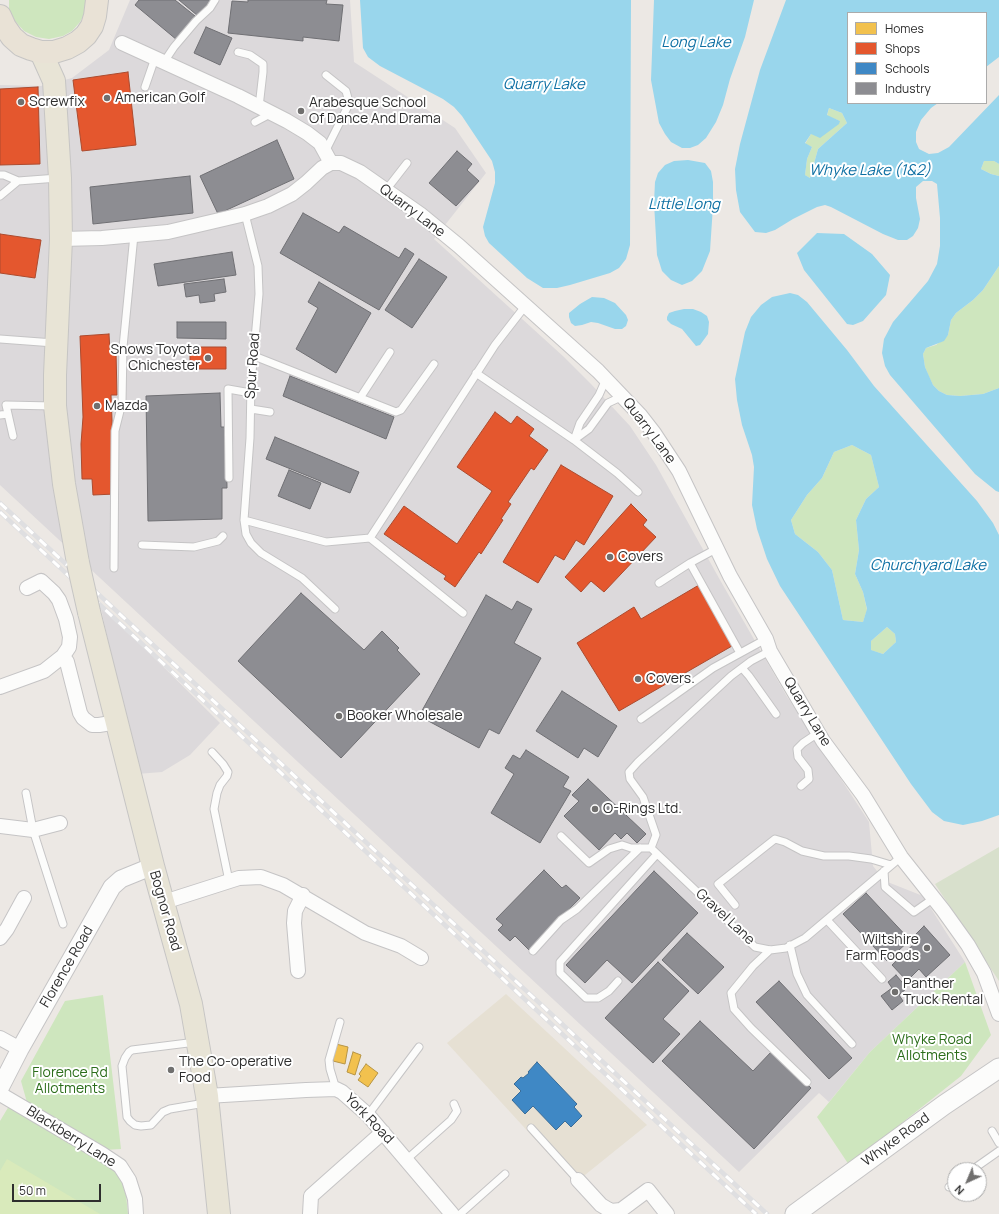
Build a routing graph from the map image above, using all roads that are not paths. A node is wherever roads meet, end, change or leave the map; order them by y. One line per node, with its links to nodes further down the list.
1 (215, 0): 10 (lane)
2 (98, 2): 4 (highway)
3 (0, 16): 6 (highway)
4 (78, 42): 8 (highway); 12 (main road)
5 (122, 43): 10 (street)
6 (21, 45): 7 (highway); 8 (highway)
7 (0, 46)
8 (41, 52): 12 (main road)
9 (238, 52): 14 (lane)
10 (159, 60): 13 (lane); 14 (street)
11 (326, 75): 17 (lane)
12 (54, 81): 20 (main road, Bognor Road)
13 (145, 87)
14 (259, 107): 15 (street)
15 (272, 113): 16 (lane); 17 (street)
16 (255, 122)
17 (328, 158): 22 (street, Quarry Lane); 24 (street)
18 (407, 163): 22 (lane)
19 (0, 175): 21 (lane)
20 (60, 178): 21 (lane); 26 (main road, Bognor Road)
21 (18, 181): 23 (lane)
22 (386, 190): 27 (street, Quarry Lane)
23 (0, 196)
24 (246, 214): 25 (street); 31 (lane, Spur Road)
25 (134, 235): 26 (street); 53 (lane)
26 (61, 239): 29 (main road, Bognor Road)
27 (526, 305): 33 (lane); 34 (street, Quarry Lane)
28 (0, 339): 29 (lane)
29 (56, 343): 38 (main road, Bognor Road)
30 (390, 352): 37 (lane)
31 (254, 356): 35 (lane, Spur Road); 37 (lane)
32 (434, 364): 37 (lane)
33 (476, 373): 44 (lane); 49 (lane)
34 (606, 379): 36 (street, Quarry Lane); 44 (lane)
35 (251, 393): 39 (lane, Spur Road); 45 (lane)
36 (624, 396): 44 (lane); 51 (street, Quarry Lane)
37 (360, 398)
38 (56, 406): 41 (lane); 66 (main road, Bognor Road, bridge)
39 (251, 409): 40 (lane); 47 (lane, Spur Road)
40 (270, 412)
41 (8, 414): 42 (lane); 43 (lane)
42 (0, 415)
43 (13, 436)
44 (574, 440): 46 (lane)
45 (229, 478)
46 (638, 492)
47 (244, 520): 49 (lane); 56 (lane, Spur Road)
48 (223, 536): 50 (lane)
49 (370, 538): 57 (lane)
50 (142, 545)
51 (716, 549): 52 (lane); 58 (street, Quarry Lane)
52 (690, 563): 54 (lane); 59 (lane)
53 (114, 568)
54 (659, 583)
55 (27, 588): 60 (street)
56 (334, 609)
57 (464, 613)
58 (768, 645): 59 (lane); 61 (lane); 67 (street, Quarry Lane)
59 (740, 653): 65 (lane)
60 (62, 656): 63 (street); 66 (street)
61 (742, 668): 64 (lane); 76 (lane)
62 (0, 680): 63 (street)
63 (0, 687)
64 (776, 714)
65 (641, 719)
66 (117, 722): 79 (main road, Bognor Road)
67 (818, 732): 69 (lane); 78 (street, Quarry Lane)
68 (212, 752): 81 (lane)
69 (801, 786)
70 (26, 793): 73 (lane)
71 (60, 823): 73 (street)
72 (0, 826): 73 (street)
73 (33, 830): 88 (lane)
74 (561, 836): 75 (lane)
75 (640, 848): 76 (lane); 92 (lane)
76 (651, 848): 77 (lane, Gravel Lane)
77 (657, 854): 91 (lane, Gravel Lane); 96 (lane)
78 (896, 861): 80 (lane, Gravel Lane); 84 (street, Quarry Lane); 86 (lane)
79 (153, 866): 85 (main road, Bognor Road); 103 (street, Florence Road)
80 (884, 871): 84 (lane); 87 (lane, Gravel Lane)
81 (229, 882): 82 (street); 85 (street)
82 (303, 895): 93 (street); 94 (street)
83 (24, 898): 89 (street)
84 (934, 898): 97 (street, Quarry Lane)
85 (164, 902): 100 (main road, Bognor Road)
86 (735, 905)
87 (827, 920): 90 (lane, Gravel Lane); 95 (lane)
88 (63, 924)
89 (0, 938)
90 (790, 945): 91 (lane, Gravel Lane); 101 (lane)
91 (770, 950): 105 (lane)
92 (533, 951)
93 (421, 958)
94 (298, 971)
95 (882, 979)
96 (618, 981)
97 (999, 1014)
98 (340, 1022): 107 (lane)
99 (0, 1038): 103 (street)
100 (198, 1042): 109 (main road, Bognor Road); 109 (lane)
101 (852, 1044)
102 (419, 1046): 111 (lane)
103 (20, 1049): 106 (street, Florence Road)
104 (999, 1068): 127 (main road, Whyke Road)
105 (808, 1082)
106 (0, 1088)
107 (336, 1089): 109 (street, York Road); 111 (street, York Road)
108 (0, 1094): 121 (street, Blackberry Lane)
109 (207, 1100): 122 (main road, Bognor Road)
110 (454, 1104): 117 (lane)
111 (368, 1115): 114 (street, York Road)
112 (531, 1128): 120 (lane)
113 (992, 1131): 115 (lane)
114 (383, 1132): 117 (street, York Road); 123 (street)
115 (999, 1143)
116 (999, 1151): 118 (lane)
117 (406, 1160): 124 (street, York Road)
118 (983, 1162)
119 (505, 1174): 125 (lane)
120 (578, 1180): 126 (street)
121 (136, 1214)
122 (219, 1214)
123 (310, 1214)
124 (452, 1214)
125 (460, 1214)
126 (667, 1214)
127 (795, 1214)

